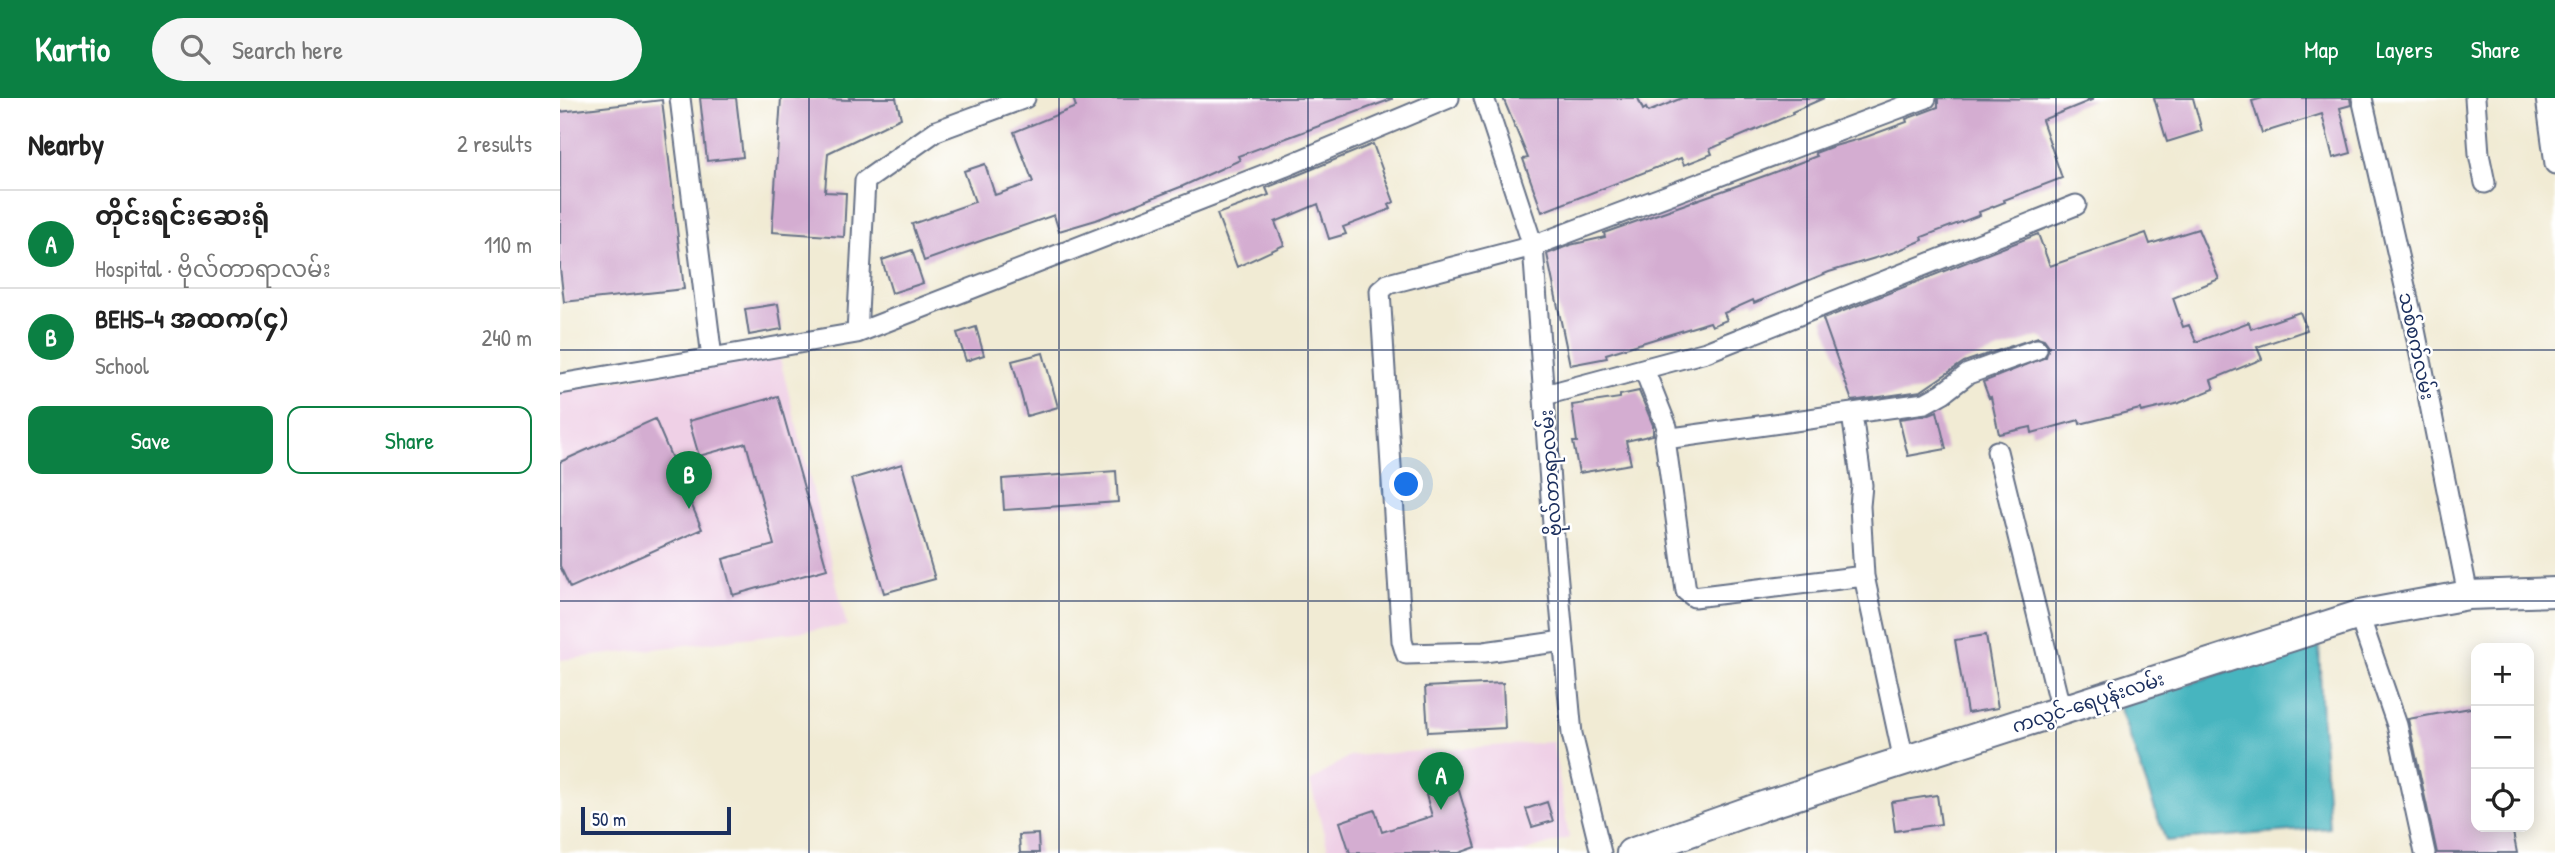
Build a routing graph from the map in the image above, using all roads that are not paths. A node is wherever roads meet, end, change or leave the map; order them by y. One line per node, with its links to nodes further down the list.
1 (680, 98): 15 (street)
2 (1025, 98): 13 (street)
3 (1449, 98): 13 (street)
4 (1483, 98): 12 (street, ဗိုလ်တာရာလမ်း)
5 (1926, 98): 12 (street)
6 (2362, 98): 24 (street, သစ်စက်လမ်း)
7 (2475, 98): 10 (street)
8 (2546, 98): 9 (street)
9 (2555, 164)
10 (2485, 183)
11 (2076, 205): 16 (street)
12 (1533, 246): 18 (street, ဗိုလ်တာရာလမ်း); 26 (street)
13 (857, 333): 15 (street)
14 (2037, 348): 19 (street)
15 (712, 358): 17 (street)
16 (1644, 369): 18 (street); 20 (street)
17 (560, 384)
18 (1545, 395): 26 (street, ဗိုလ်တာရာလမ်း)
19 (1852, 414): 20 (street); 22 (street)
20 (1665, 439): 22 (street)
21 (1997, 451): 27 (street)
22 (1864, 576): 28 (street)
23 (2555, 592): 24 (street, ကလွင်-ရေပုန်းလမ်း)
24 (2468, 595): 25 (street, ကလွင်-ရေပုန်းလမ်း)
25 (2359, 615): 27 (street, ကလွင်-ရေပုန်းလမ်း); 31 (street)
26 (1563, 641): 29 (street, ဗိုလ်တာရာလမ်း)
27 (2061, 711): 28 (street, ကလွင်-ရေပုန်းလမ်း)
28 (1905, 761): 30 (street, ကလွင်-ရေပုန်းလမ်း)
29 (1601, 853)
30 (1631, 853)
31 (2425, 853)

